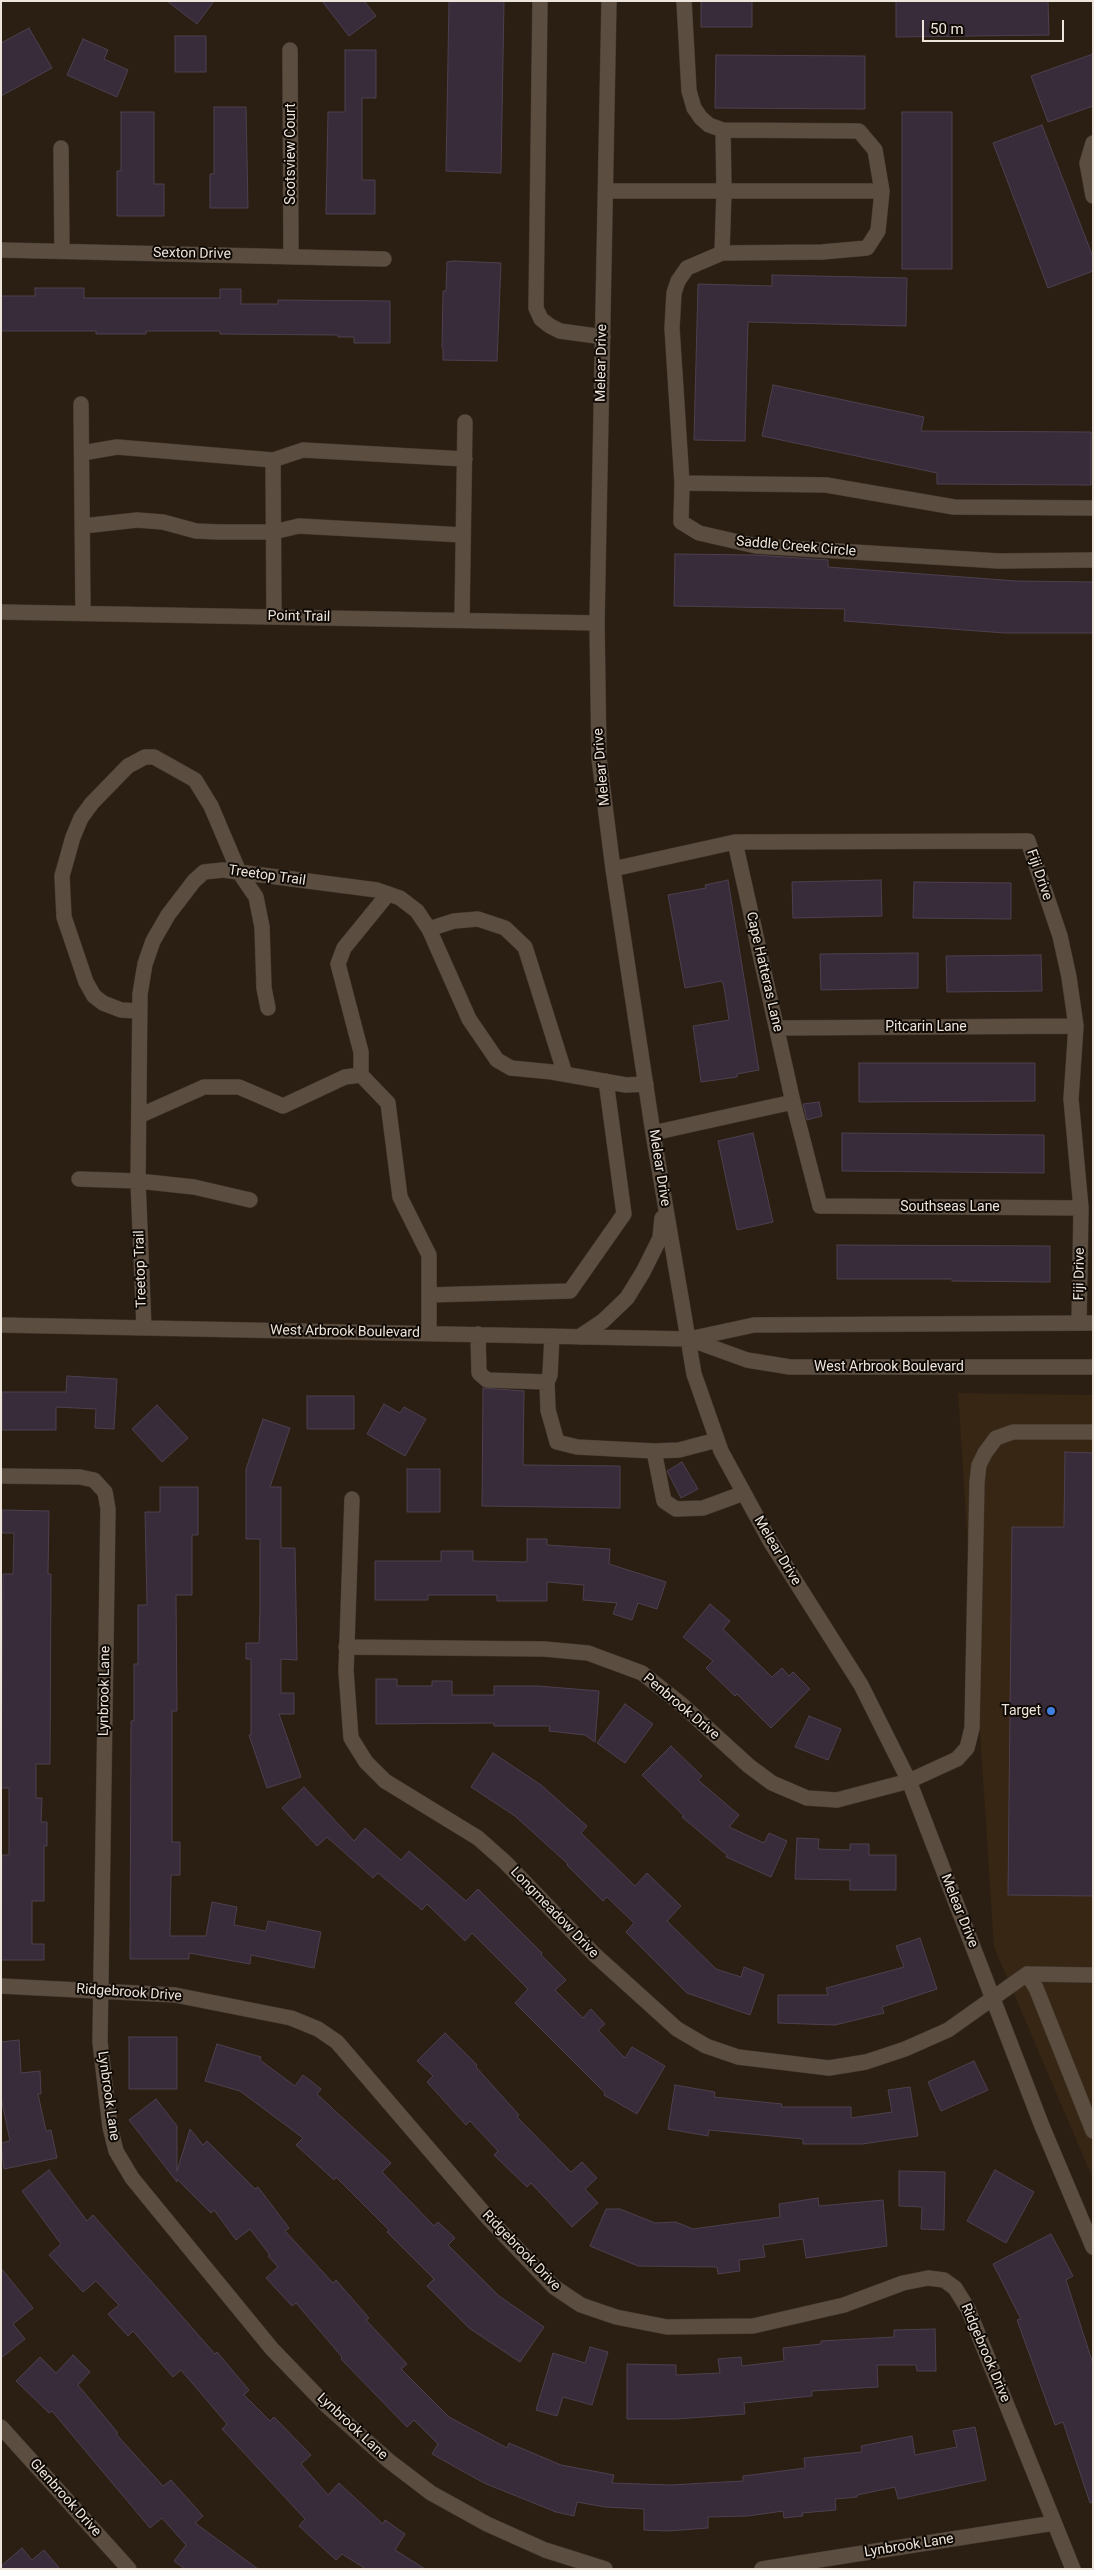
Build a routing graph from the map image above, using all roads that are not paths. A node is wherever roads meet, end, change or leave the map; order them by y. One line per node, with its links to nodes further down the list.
1 (540, 1): 18 (street)
2 (610, 1): 9 (street, Melear Drive)
3 (684, 1): 5 (street)
4 (290, 50): 16 (street, Scotsview Court)
5 (723, 130): 10 (street); 11 (street)
6 (1093, 143): 8 (street)
7 (61, 148): 14 (street)
8 (1091, 170): 12 (street)
9 (606, 191): 10 (street); 18 (street, Melear Drive)
10 (724, 191): 11 (street); 15 (street)
11 (882, 191): 15 (street)
12 (1093, 196)
13 (1, 250): 14 (street, Sexton Drive)
14 (62, 251): 16 (street, Sexton Drive)
15 (722, 253): 24 (street, Saddle Creek Circle)
16 (291, 257): 17 (street, Sexton Drive)
17 (384, 259)
18 (603, 337): 34 (street, Melear Drive)
19 (81, 404): 21 (street)
20 (465, 422): 22 (street)
21 (82, 453): 23 (street); 26 (street)
22 (464, 459): 23 (street); 28 (street)
23 (273, 460): 27 (street)
24 (682, 483): 25 (street); 29 (street, Saddle Creek Circle)
25 (1093, 508)
26 (83, 526): 27 (street); 31 (street)
27 (273, 532): 28 (street); 32 (street)
28 (463, 535): 33 (street)
29 (1093, 560)
30 (1, 612): 31 (street, Point Trail)
31 (83, 613): 32 (street, Point Trail)
32 (274, 616): 33 (street, Point Trail)
33 (462, 620): 34 (street, Point Trail)
34 (597, 623): 36 (street, Melear Drive)
35 (734, 842): 36 (street, Fiji Drive); 42 (street, Fiji Drive); 43 (street, Cape Hatteras Lane)
36 (613, 869): 47 (street, Melear Drive)
37 (239, 872): 38 (street, Treetop Trail); 40 (street); 41 (street, Treetop Trail); 41 (street)
38 (388, 894): 39 (street, Treetop Trail); 44 (street)
39 (429, 929): 45 (street, Treetop Trail); 45 (street)
40 (268, 1008)
41 (140, 1011): 49 (street, Treetop Trail)
42 (1076, 1026): 43 (street, Pitcarin Lane); 56 (street, Fiji Drive)
43 (777, 1028): 48 (street, Cape Hatteras Lane)
44 (361, 1074): 49 (street); 57 (street)
45 (565, 1074): 46 (street, Treetop Trail)
46 (606, 1082): 47 (street, Treetop Trail); 57 (street)
47 (646, 1084): 50 (street, Melear Drive)
48 (793, 1102): 50 (street); 55 (street, Cape Hatteras Lane)
49 (139, 1116): 52 (street, Treetop Trail)
50 (653, 1133): 53 (street, Melear Drive)
51 (79, 1180): 52 (street)
52 (138, 1181): 54 (street); 60 (street, Treetop Trail)
53 (664, 1199): 64 (street); 65 (street, Melear Drive)
54 (250, 1200)
55 (820, 1206): 56 (street, Southseas Lane)
56 (1081, 1208): 58 (street, Fiji Drive)
57 (429, 1295): 61 (street)
58 (1086, 1323): 65 (street, West Arbrook Boulevard)
59 (1, 1325): 60 (street, West Arbrook Boulevard)
60 (144, 1328): 61 (street, West Arbrook Boulevard)
61 (429, 1333): 62 (street, West Arbrook Boulevard)
62 (478, 1334): 63 (street, West Arbrook Boulevard); 67 (street)
63 (552, 1336): 64 (street, West Arbrook Boulevard); 67 (street)
64 (579, 1336): 65 (street, West Arbrook Boulevard)
65 (689, 1339): 66 (street, West Arbrook Boulevard); 69 (street, Melear Drive)
66 (1093, 1367)
67 (547, 1382): 70 (street)
68 (1093, 1432): 75 (street, Penbrook Drive)
69 (717, 1440): 70 (street); 72 (street, Melear Drive)
70 (654, 1451): 72 (street)
71 (1, 1476): 79 (street, Lynbrook Lane)
72 (744, 1493): 75 (street, Melear Drive)
73 (352, 1499): 74 (street, Longmeadow Drive)
74 (346, 1647): 75 (street, Penbrook Drive); 80 (street, Longmeadow Drive)
75 (909, 1781): 80 (street, Melear Drive)
76 (1027, 1974): 77 (street); 80 (street, Longmeadow Drive); 81 (street)
77 (1093, 1975)
78 (1, 1986): 79 (street, Ridgebrook Drive)
79 (100, 1991): 84 (street, Ridgebrook Drive); 86 (street, Lynbrook Lane)
80 (994, 1997): 82 (street, Melear Drive)
81 (1093, 2131)
82 (1093, 2247)
83 (1, 2427): 85 (street, Glenbrook Drive)
84 (1054, 2523): 87 (street, Lynbrook Lane); 88 (street, Ridgebrook Drive)
85 (129, 2569)
86 (605, 2569)
87 (762, 2569)
88 (1073, 2569)

